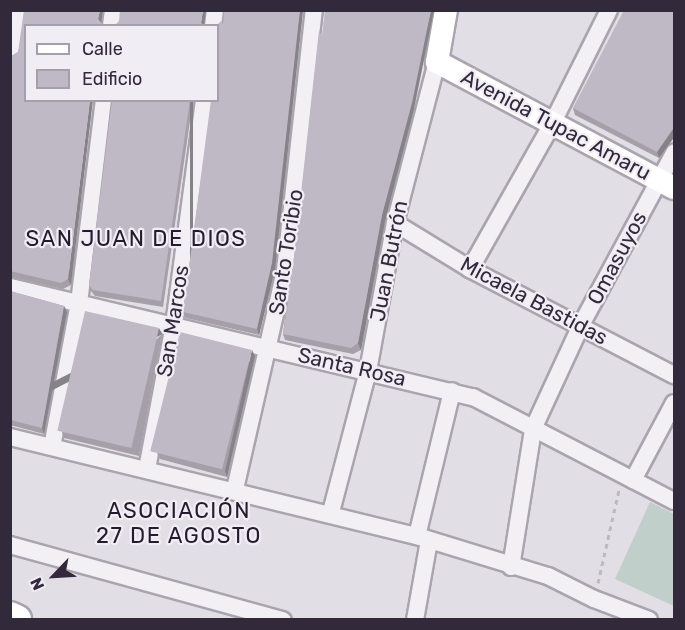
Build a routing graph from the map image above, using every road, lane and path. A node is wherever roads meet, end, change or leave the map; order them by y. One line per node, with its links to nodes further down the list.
1 (17, 10): 5 (street)
2 (314, 10): 18 (street, Santo Toribio)
3 (446, 10): 6 (street, Juan Butrón)
4 (609, 10): 9 (street)
5 (10, 56)
6 (437, 62): 9 (street, Avenida Tupac Amaru); 12 (street, Juan Butrón)
7 (104, 102): 15 (street)
8 (204, 102): 16 (street, San Marcos)
9 (552, 124): 11 (street, Avenida Tupac Amaru); 13 (street)
10 (675, 153): 11 (street, Omasuyos)
11 (667, 184): 17 (street, Omasuyos)
12 (395, 223): 13 (street, Micaela Bastidas); 19 (street, Juan Butrón)
13 (470, 268): 17 (street, Micaela Bastidas)
14 (10, 287): 15 (street, Santa Rosa)
15 (79, 303): 16 (street, Santa Rosa); 25 (street)
16 (174, 325): 18 (street, Santa Rosa); 26 (street, San Marcos)
17 (581, 325): 20 (street, Micaela Bastidas); 23 (street, Omasuyos)
18 (270, 348): 19 (street, Santa Rosa); 28 (street, Santo Toribio)
19 (368, 371): 21 (street, Santa Rosa); 30 (street, Juan Butrón)
20 (675, 375)
21 (452, 391): 23 (street, Santa Rosa); 31 (street)
22 (675, 404): 27 (street)
23 (533, 429): 27 (street, Santa Rosa); 33 (street, Omasuyos)
24 (10, 437): 25 (street)
25 (52, 447): 26 (street)
26 (147, 469): 28 (street)
27 (628, 478): 29 (street, Santa Rosa); 34 (path)
28 (236, 489): 30 (street)
29 (675, 501)
30 (331, 512): 31 (street)
31 (423, 538): 33 (street); 38 (street)
32 (10, 545): 37 (street)
33 (511, 567): 34 (street)
34 (594, 599): 39 (street)
35 (10, 617): 36 (highway)
36 (16, 620)
37 (283, 620)
38 (415, 620)
39 (649, 620)

